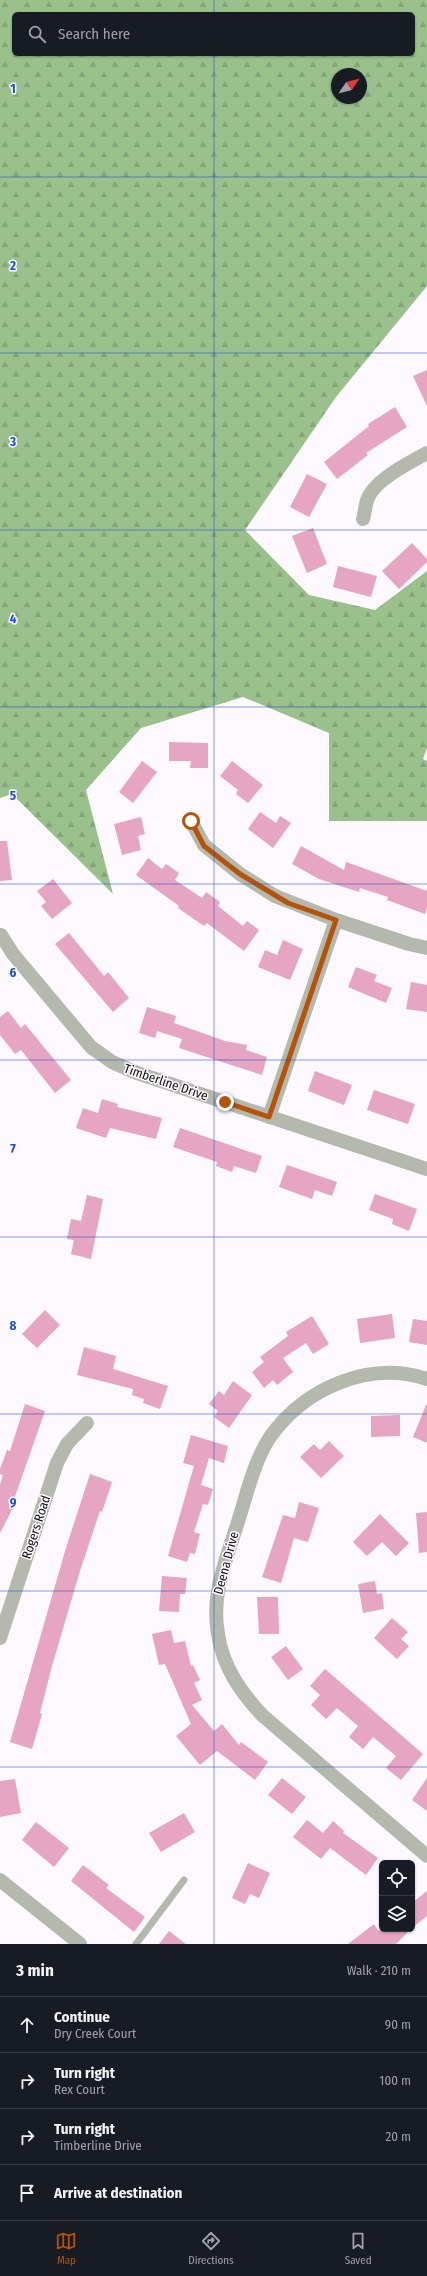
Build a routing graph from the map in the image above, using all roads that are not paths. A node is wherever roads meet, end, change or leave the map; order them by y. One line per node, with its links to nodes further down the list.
1 (427, 453): 2 (street)
2 (363, 519)
3 (191, 821): 4 (street)
4 (336, 920): 6 (street); 7 (street)
5 (1, 935): 7 (street, Timberline Drive)
6 (427, 948)
7 (269, 1117): 8 (street, Timberline Drive)
8 (427, 1169)
9 (427, 1379): 12 (street, Deena Drive)
10 (87, 1423): 11 (street, Rogers Road)
11 (0, 1638)
12 (427, 1856)
13 (0, 1880): 15 (street)
14 (184, 1880): 16 (lane)
15 (80, 1944)
16 (136, 1944)

